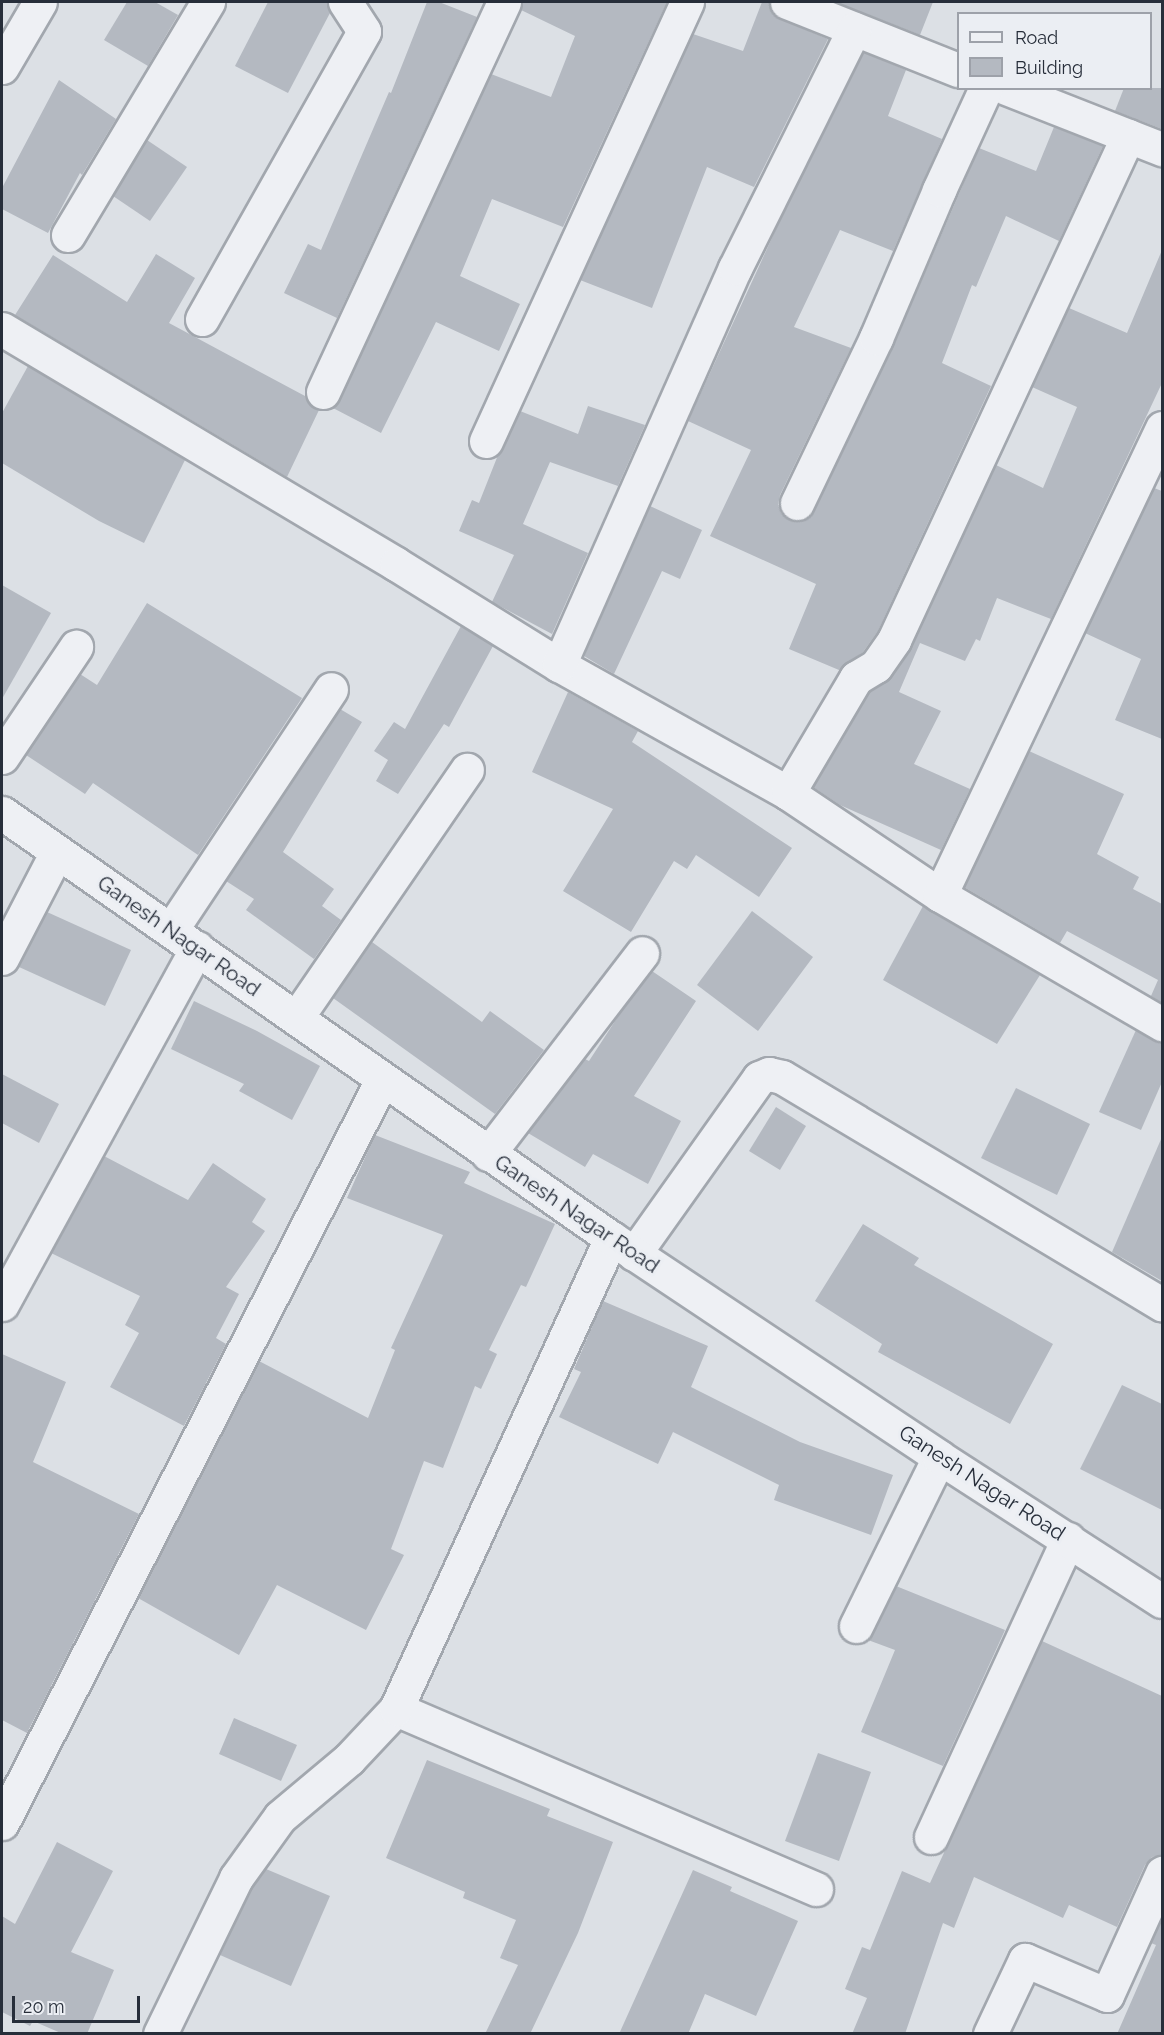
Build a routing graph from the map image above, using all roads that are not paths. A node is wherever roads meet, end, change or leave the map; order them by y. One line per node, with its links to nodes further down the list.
1 (40, 2): 8 (street)
2 (208, 2): 14 (street)
3 (345, 2): 15 (street)
4 (504, 2): 17 (street)
5 (687, 2): 19 (street)
6 (787, 2): 7 (street)
7 (854, 29): 9 (street); 22 (street)
8 (2, 67)
9 (957, 70)
10 (985, 90): 20 (street)
11 (1011, 90): 12 (street)
12 (1128, 136): 13 (street); 26 (street)
13 (1162, 149)
14 (68, 235)
15 (202, 319)
16 (2, 329): 22 (street)
17 (323, 392)
18 (1162, 428): 29 (street)
19 (486, 441)
20 (798, 503)
21 (76, 647): 24 (street)
22 (559, 665): 26 (street)
23 (331, 689): 30 (street)
24 (2, 757)
25 (467, 770): 33 (street)
26 (788, 793): 29 (street)
27 (2, 813): 28 (street, Ganesh Nagar Road)
28 (57, 852): 30 (street, Ganesh Nagar Road); 32 (street)
29 (940, 895): 34 (street)
30 (184, 939): 33 (street, Ganesh Nagar Road); 38 (street)
31 (642, 952): 36 (street)
32 (2, 958)
33 (297, 1017): 35 (street, Ganesh Nagar Road)
34 (1162, 1024)
35 (382, 1080): 36 (street, Ganesh Nagar Road); 45 (street)
36 (488, 1154): 37 (street, Ganesh Nagar Road)
37 (622, 1246): 39 (street); 40 (street, Ganesh Nagar Road); 44 (street)
38 (2, 1304)
39 (1162, 1304)
40 (939, 1457): 41 (street, Ganesh Nagar Road); 43 (street)
41 (1068, 1539): 42 (street, Ganesh Nagar Road); 46 (street)
42 (1162, 1601)
43 (856, 1626)
44 (396, 1708): 48 (street); 49 (street)
45 (2, 1822)
46 (931, 1837)
47 (1162, 1873): 50 (street)
48 (816, 1888)
49 (160, 2034)
50 (990, 2034)

